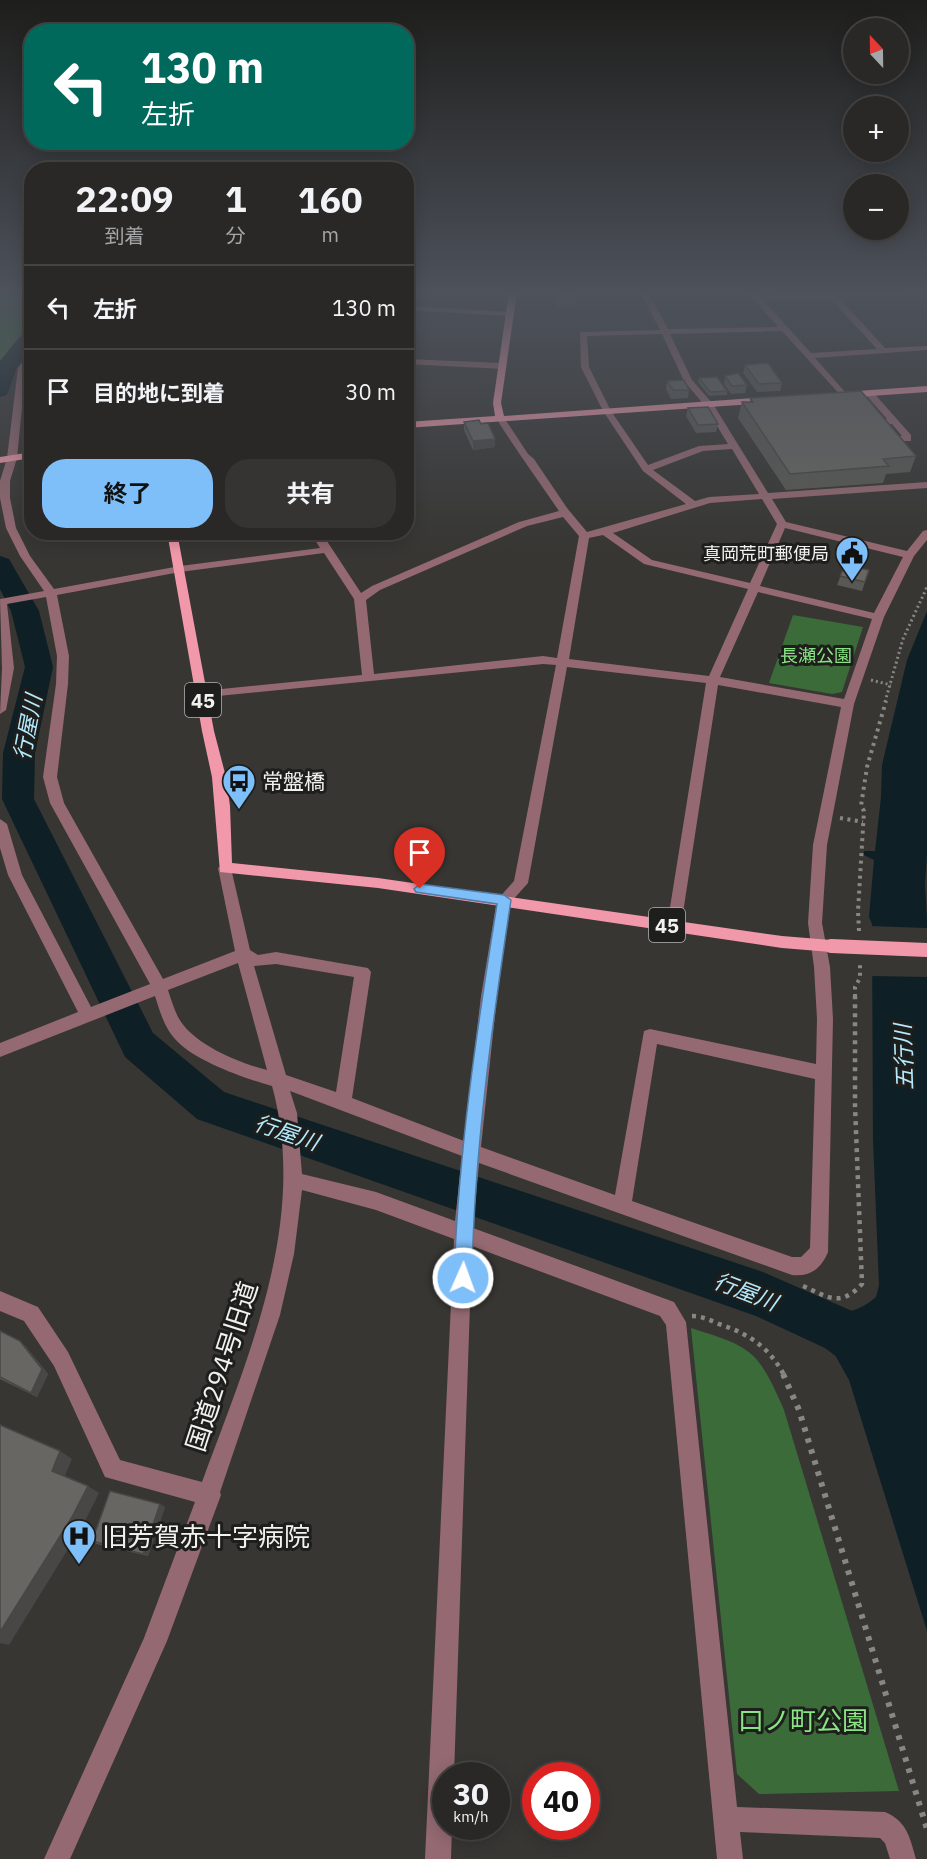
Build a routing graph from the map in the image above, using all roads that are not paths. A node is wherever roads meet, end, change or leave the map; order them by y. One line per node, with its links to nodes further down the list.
1 (501, 379): 13 (main road)
2 (591, 379): 12 (street)
3 (689, 379): 11 (street)
4 (829, 379): 9 (street)
5 (24, 380): 18 (street)
6 (927, 389): 7 (main road)
7 (869, 393): 9 (main road); 14 (street)
8 (832, 395): 9 (main road)
9 (843, 395)
10 (776, 399): 11 (main road)
11 (709, 404): 12 (main road); 16 (street)
12 (607, 411): 13 (main road); 19 (street)
13 (500, 418): 15 (main road); 23 (street)
14 (894, 421)
15 (414, 424)
16 (734, 446): 19 (street); 21 (street)
17 (24, 456): 18 (main road)
18 (5, 459): 34 (street)
19 (646, 469): 22 (street)
20 (927, 485): 21 (street)
21 (765, 496): 22 (street); 24 (street)
22 (693, 504): 25 (street)
23 (565, 513): 27 (street); 35 (street)
24 (782, 524): 31 (street); 33 (street)
25 (605, 532): 27 (street); 33 (street)
26 (927, 533): 31 (street)
27 (584, 536): 37 (street)
28 (174, 540): 32 (main road, 45)
29 (320, 540): 30 (street)
30 (326, 550): 32 (street); 35 (street)
31 (909, 555): 36 (street)
32 (180, 569): 34 (street); 40 (main road, 45)
33 (753, 588): 36 (street); 39 (street)
34 (48, 594): 42 (street); 50 (street)
35 (360, 599): 38 (street)
36 (878, 617): 41 (street)
37 (563, 662): 38 (street); 39 (street); 45 (street)
38 (368, 677): 40 (street)
39 (713, 680): 41 (street); 46 (street)
40 (202, 695): 44 (main road, 45)
41 (848, 704): 47 (street)
42 (0, 710)
43 (0, 824): 51 (street)
44 (225, 868): 45 (main road, 45); 49 (street, 国道294号旧道)
45 (504, 900): 46 (main road, 45); 56 (street)
46 (674, 926): 47 (main road, 45)
47 (824, 946): 48 (main road, 45, bridge); 53 (street)
48 (927, 950)
49 (243, 954): 50 (street); 54 (street, 国道294号旧道); 55 (street)
50 (152, 989): 51 (street); 54 (street)
51 (90, 1013): 52 (street)
52 (0, 1050)
53 (822, 1073): 58 (street); 58 (street)
54 (279, 1080): 55 (street); 57 (street, 国道294号旧道)
55 (343, 1102): 56 (street)
56 (470, 1158): 58 (street); 59 (street)
57 (294, 1170): 59 (street); 61 (street, 国道294号旧道)
58 (622, 1207)
59 (465, 1225): 62 (street); 64 (street)
60 (0, 1301): 61 (street)
61 (210, 1494): 63 (street, 国道294号旧道)
62 (726, 1819): 65 (street); 66 (street)
63 (57, 1859)
64 (438, 1859)
65 (730, 1859)
66 (903, 1859)

